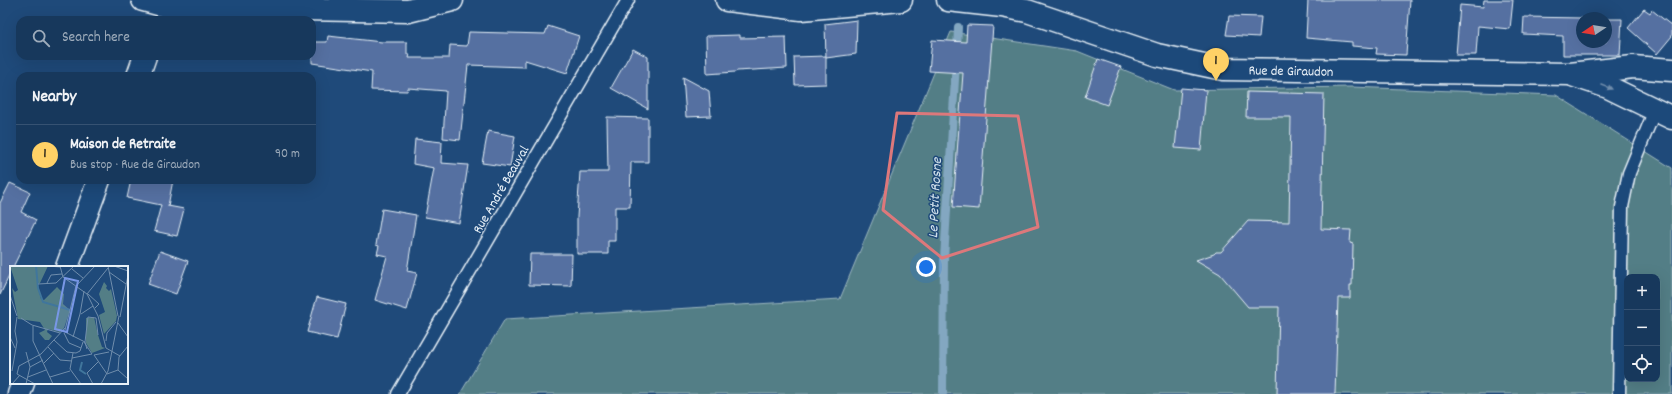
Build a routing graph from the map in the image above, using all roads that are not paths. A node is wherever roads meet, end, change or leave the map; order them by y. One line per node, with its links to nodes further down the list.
1 (144, 0): 7 (street)
2 (452, 0): 7 (street)
3 (628, 0): 17 (lane, Rue André Beauval)
4 (727, 0): 5 (street)
5 (901, 0)
6 (948, 0): 11 (street, Rue de Giraudon)
7 (164, 9)
8 (144, 60): 10 (street)
9 (1672, 70): 11 (street, Rue de Giraudon)
10 (140, 72)
11 (1570, 74): 12 (street, Rue de Giraudon, one-way to 12)
12 (1664, 114): 18 (lane)
13 (98, 184): 14 (street)
14 (67, 266)
15 (23, 384): 16 (street)
16 (19, 394)
17 (398, 394)
18 (1619, 394)

